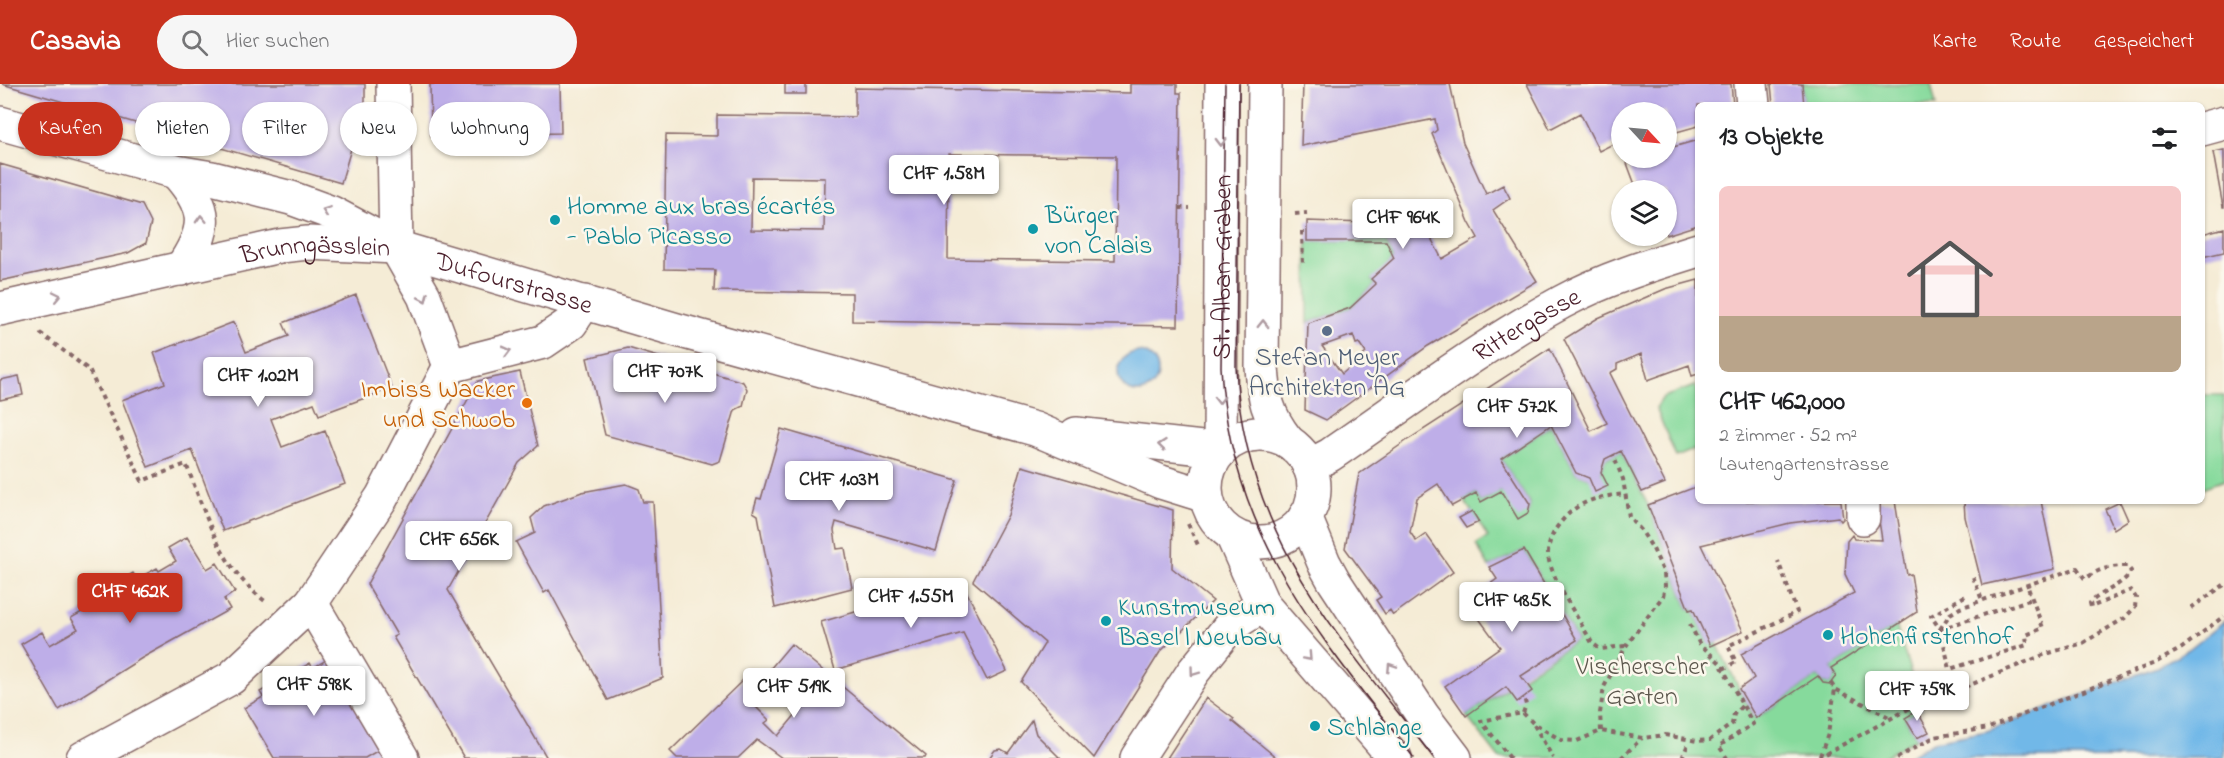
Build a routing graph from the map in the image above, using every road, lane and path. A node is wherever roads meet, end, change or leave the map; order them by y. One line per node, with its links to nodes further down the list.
1 (393, 84): 13 (street, Brunngässlein)
2 (1222, 84): 22 (street, St. Alban-Graben, one-way to 22)
3 (1265, 84): 21 (street, St. Alban-Graben, one-way to 3)
4 (1751, 84): 5 (street)
5 (1753, 102)
6 (0, 123): 9 (street, Dufourstrasse)
7 (2224, 123): 8 (street)
8 (2205, 128)
9 (176, 172): 13 (street, Dufourstrasse, one-way to 9); 16 (street, Brunngässlein, one-way to 9)
10 (1306, 213): 11 (path)
11 (1296, 214)
12 (1302, 231): 15 (path)
13 (396, 247): 16 (street, Brunngässlein); 17 (street, Dufourstrasse); 19 (street, one-way to 19)
14 (1695, 251): 24 (street, Rittergasse)
15 (1303, 265)
16 (181, 269): 18 (street, Brunngässlein, one-way to 16)
17 (585, 302): 19 (street, one-way to 17); 20 (street, Dufourstrasse)
18 (3, 308): 39 (path)
19 (450, 366): 39 (street)
20 (1035, 429): 22 (street, Dufourstrasse, one-way to 20); 26 (street, Dufourstrasse)
21 (1286, 439): 22 (street); 24 (street)
22 (1220, 450): 26 (street)
23 (1613, 454): 25 (path)
24 (1310, 466): 27 (street)
25 (1625, 495): 43 (path); 43 (path)
26 (1194, 505): 28 (street); 29 (path)
27 (1305, 517): 28 (street); 63 (street, one-way to 27)
28 (1232, 535): 37 (street)
29 (1205, 558)
30 (1778, 561): 44 (path)
31 (1973, 576): 36 (path)
32 (2027, 585): 35 (path); 36 (path); 49 (path)
33 (2224, 585): 38 (path)
34 (1965, 596): 42 (path)
35 (2032, 599): 42 (path); 42 (path)
36 (1982, 600): 42 (path)
37 (1263, 605): 61 (street, one-way to 61); 62 (street, one-way to 62)
38 (2191, 608)
39 (301, 612): 59 (street); 60 (street)
40 (2224, 616): 70 (path)
41 (1690, 624): 44 (path)
42 (1940, 629)
43 (1626, 646): 56 (path)
44 (1723, 669): 50 (path)
45 (1831, 683): 46 (path)
46 (1834, 689): 54 (path); 69 (path)
47 (1902, 694): 52 (path)
48 (1524, 697): 53 (path)
49 (1951, 704)
50 (1742, 706): 58 (path); 68 (path)
51 (1912, 707): 52 (path)
52 (1905, 711): 54 (path)
53 (1523, 713): 55 (path); 64 (path)
54 (1892, 719): 69 (path)
55 (1533, 723): 56 (path); 65 (path)
56 (1601, 732): 57 (path)
57 (1643, 738): 58 (path); 66 (path)
58 (1689, 742): 67 (path)
59 (83, 758)
60 (402, 758)
61 (1137, 758)
62 (1395, 758)
63 (1455, 758)
64 (1510, 758)
65 (1553, 758)
66 (1621, 758)
67 (1682, 758)
68 (1727, 758)
69 (1819, 758)
70 (1897, 758)

